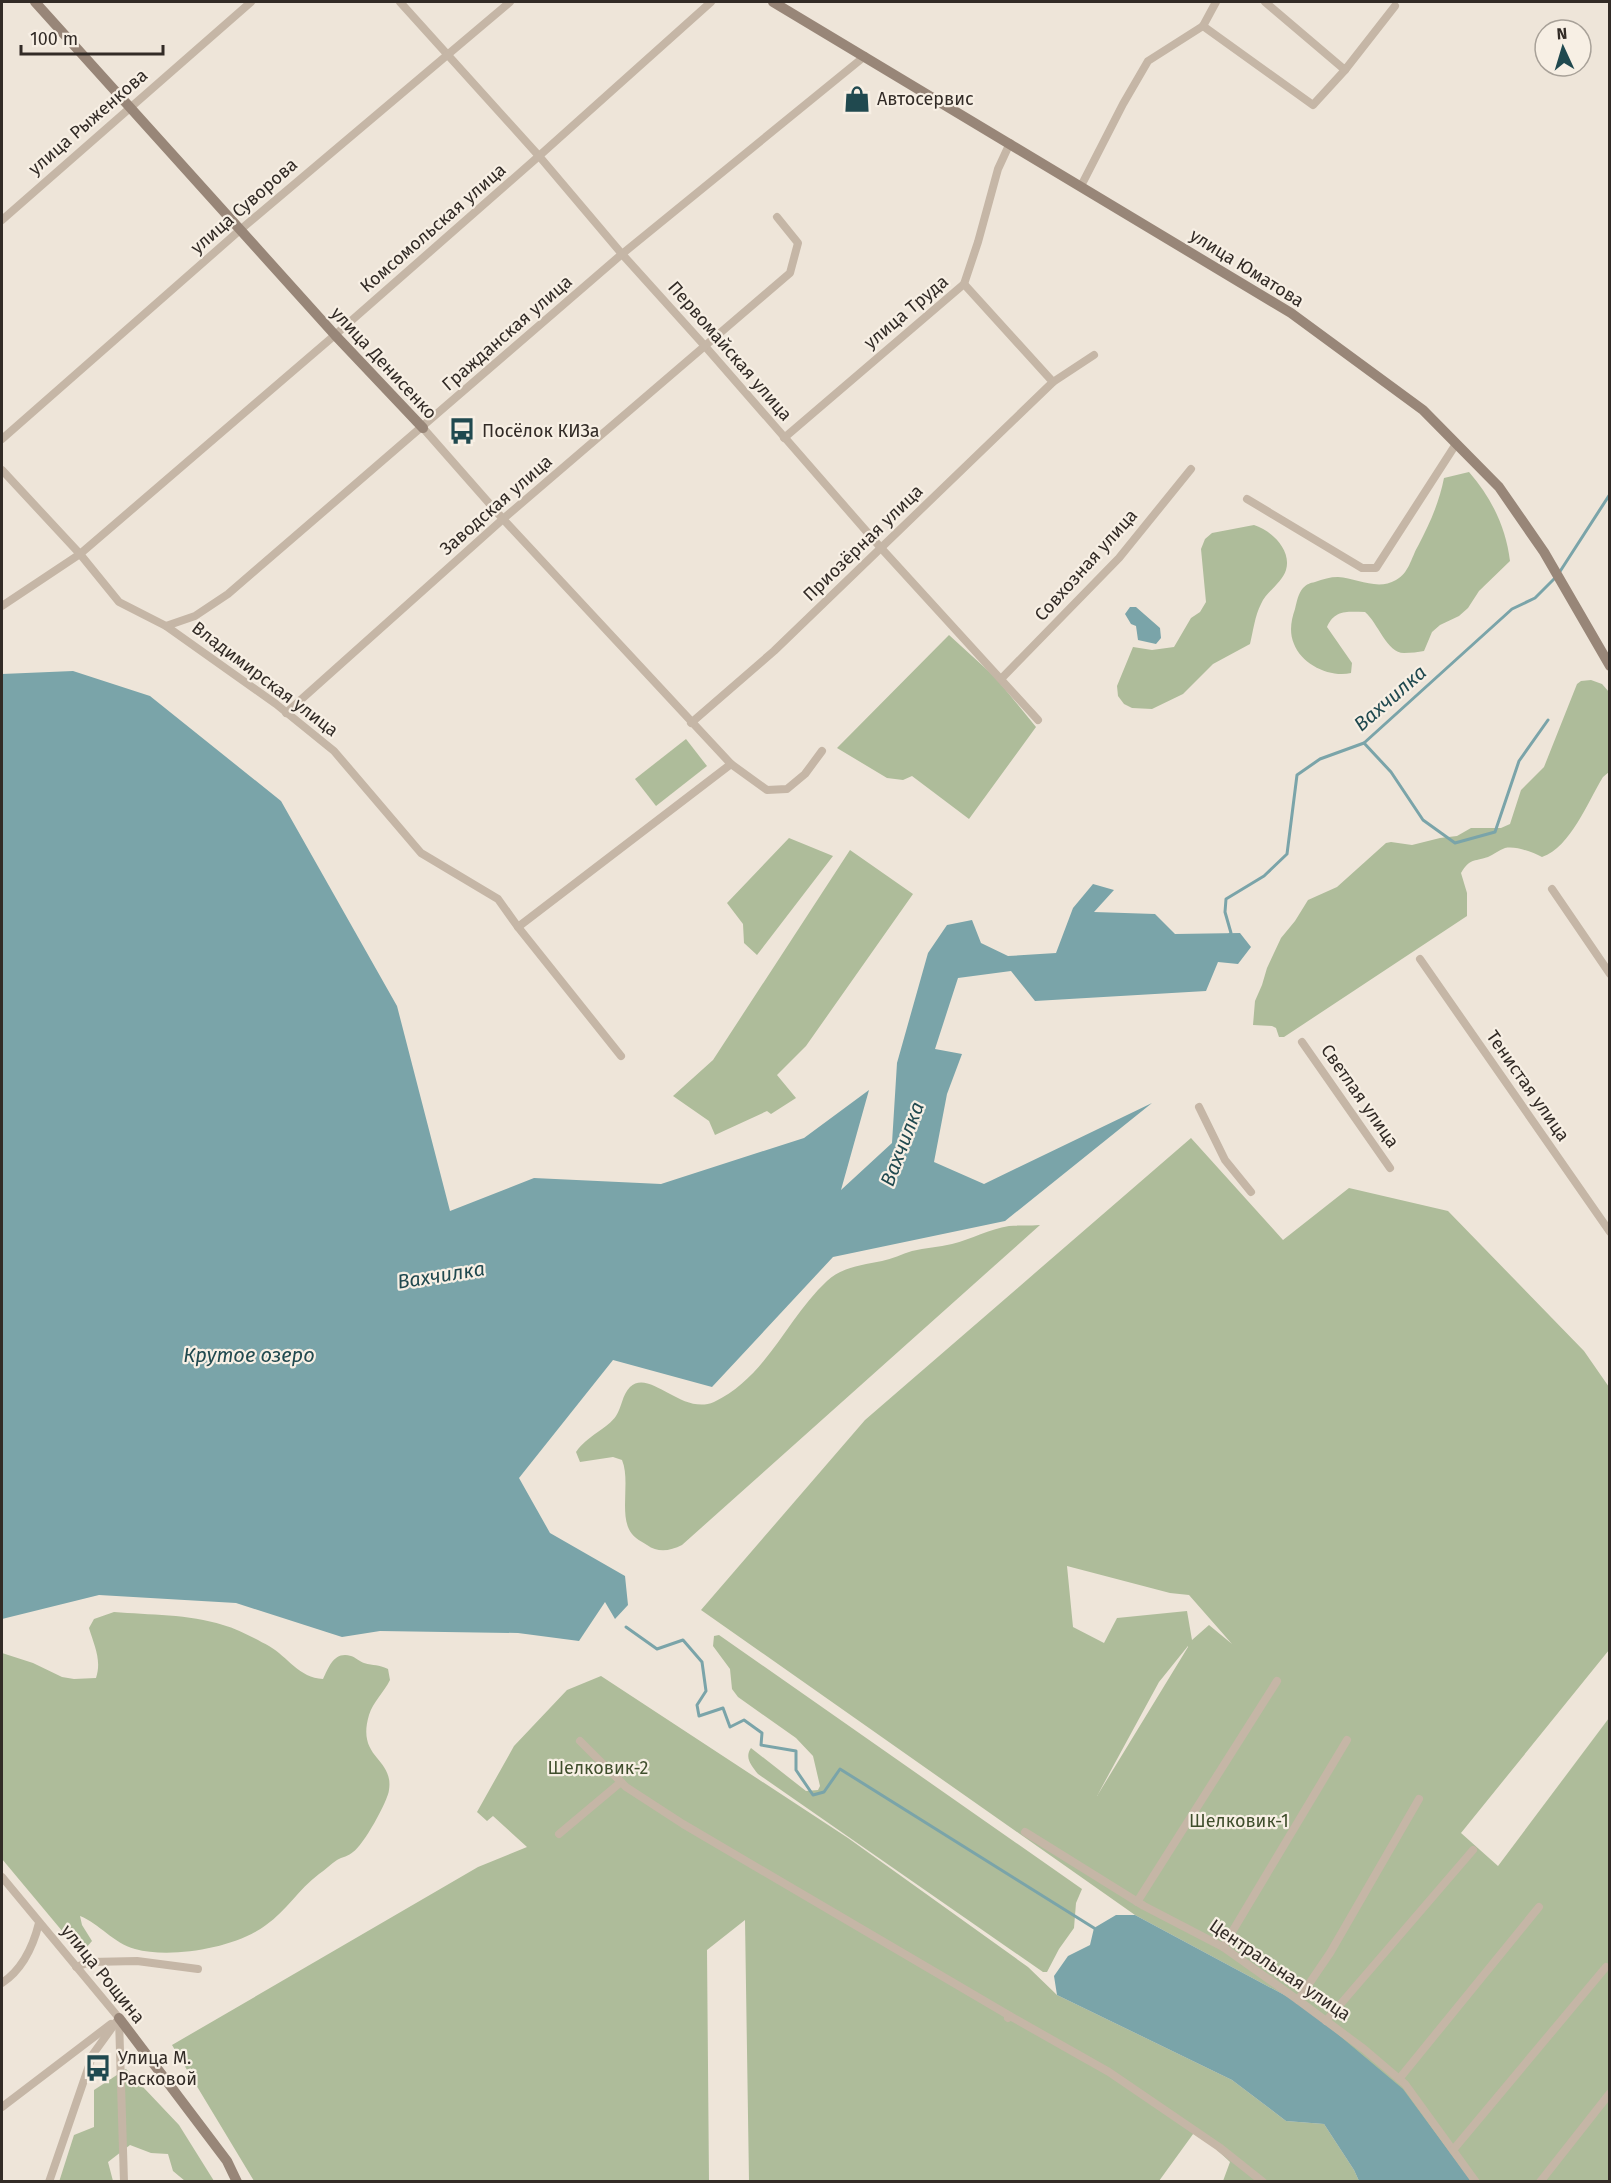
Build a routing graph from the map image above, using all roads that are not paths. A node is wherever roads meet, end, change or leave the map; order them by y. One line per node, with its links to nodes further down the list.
1 (35, 2): 14 (main road, улица Денисенко)
2 (251, 2): 14 (street, улица Рыженкова)
3 (400, 2): 11 (street, Первомайская улица)
4 (510, 2): 11 (street, улица Суворова)
5 (711, 2): 16 (street, Комсомольская улица)
6 (773, 2): 12 (main road, улица Юматова)
7 (1216, 2): 10 (street)
8 (1265, 2): 13 (street)
9 (1395, 6): 13 (street)
10 (1203, 26): 13 (street); 17 (street)
11 (447, 55): 16 (street, Первомайская улица); 20 (street, улица Суворова)
12 (865, 56): 15 (main road, улица Юматова); 21 (street, Гражданская улица)
13 (1345, 70)
14 (129, 108): 19 (street, улица Рыженкова); 20 (main road, улица Денисенко)
15 (1010, 143): 17 (main road, улица Юматова); 22 (street, улица Труда)
16 (539, 156): 21 (street, Первомайская улица); 23 (street, Комсомольская улица)
17 (1081, 186): 30 (main road, улица Юматова)
18 (777, 217): 24 (street, Заводская улица)
19 (2, 220)
20 (240, 230): 23 (main road, улица Денисенко); 29 (street, улица Суворова)
21 (622, 254): 24 (street, Первомайская улица); 27 (street, Гражданская улица)
22 (964, 284): 26 (street); 28 (street, улица Труда)
23 (335, 335): 27 (main road, улица Денисенко); 36 (street, Комсомольская улица)
24 (705, 345): 28 (street, Первомайская улица); 34 (street, Заводская улица)
25 (1094, 355): 26 (street, Приозёрная улица)
26 (1053, 381): 35 (street, Приозёрная улица)
27 (423, 428): 34 (street, улица Денисенко); 38 (street, Гражданская улица)
28 (784, 438): 35 (street, Первомайская улица)
29 (2, 439)
30 (1456, 444): 33 (street); 39 (main road, улица Юматова)
31 (1191, 469): 40 (street, Совхозная улица)
32 (2, 470): 36 (street, Владимирская улица)
33 (1247, 500)
34 (503, 519): 41 (street, Заводская улица); 43 (street, улица Денисенко)
35 (881, 548): 40 (street, Первомайская улица); 43 (street, Приозёрная улица)
36 (80, 554): 37 (street, Комсомольская улица); 38 (street, Владимирская улица)
37 (2, 606)
38 (166, 626): 41 (street, Владимирская улица)
39 (1610, 666)
40 (1001, 680): 42 (street, Первомайская улица)
41 (286, 713): 47 (street, Владимирская улица)
42 (1038, 720)
43 (691, 723): 45 (street, улица Денисенко)
44 (822, 750): 45 (street, улица Денисенко)
45 (731, 764): 47 (street)
46 (1552, 889): 49 (street)
47 (518, 927): 51 (street, Владимирская улица)
48 (1420, 959): 55 (street, Тенистая улица)
49 (1610, 974)
50 (1302, 1042): 53 (street, Светлая улица)
51 (621, 1056)
52 (1199, 1107): 54 (street)
53 (1390, 1168)
54 (1251, 1192)
55 (1610, 1232)
56 (1276, 1681): 65 (street)
57 (1347, 1740): 68 (street)
58 (580, 1741): 59 (street)
59 (621, 1782): 62 (street); 85 (street)
60 (1419, 1799): 73 (street)
61 (1025, 1832): 65 (street, Центральная улица)
62 (559, 1834)
63 (1473, 1850): 75 (street)
64 (2, 1877): 67 (street, улица Рощина)
65 (1137, 1902): 68 (street, Центральная улица)
66 (1539, 1907): 78 (street)
67 (39, 1923): 69 (street, улица Рощина); 72 (street)
68 (1223, 1947): 73 (street, Центральная улица)
69 (76, 1967): 71 (street); 74 (street, улица Рощина)
70 (1606, 1967): 81 (street)
71 (198, 1970)
72 (2, 1983)
73 (1298, 2000): 75 (street, Центральная улица)
74 (119, 2018): 76 (street); 77 (street); 83 (street); 84 (main road, улица Рощина)
75 (1326, 2021): 78 (street, Центральная улица)
76 (77, 2048): 77 (street); 80 (street)
77 (93, 2054): 82 (street)
78 (1399, 2079): 81 (street, Центральная улица)
79 (1610, 2093): 87 (street)
80 (2, 2107)
81 (1453, 2150): 86 (street, Центральная улица)
82 (49, 2181)
83 (124, 2181)
84 (237, 2181)
85 (1263, 2181)
86 (1476, 2181)
87 (1540, 2181)

